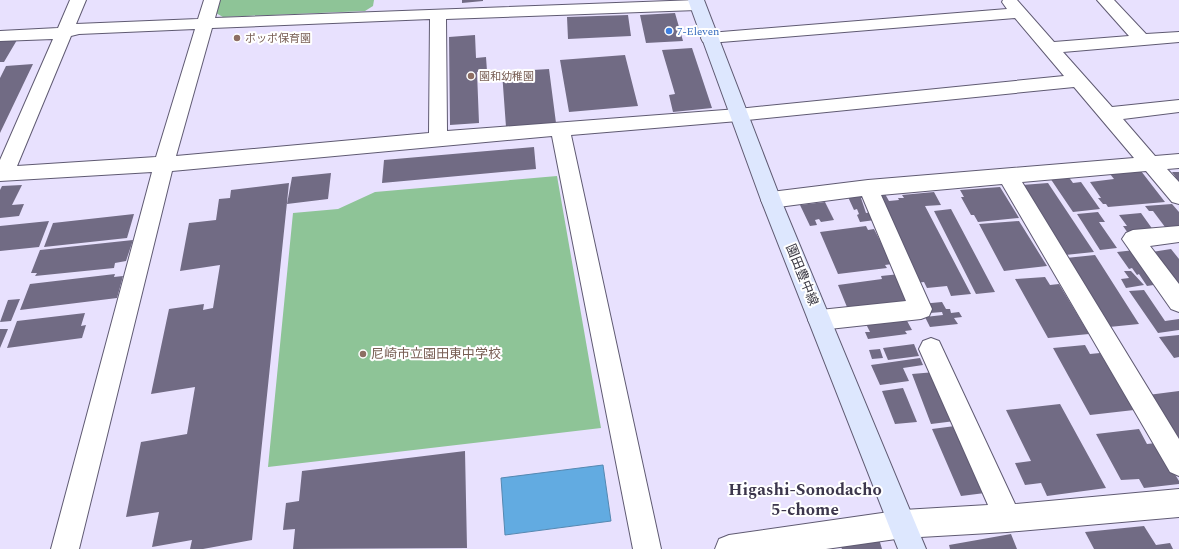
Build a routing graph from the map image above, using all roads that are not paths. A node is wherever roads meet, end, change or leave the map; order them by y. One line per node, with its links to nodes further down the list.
1 (78, 0): 11 (street)
2 (212, 0): 10 (street)
3 (1009, 0): 8 (street)
4 (1105, 0): 15 (street)
5 (697, 3): 6 (street); 14 (street, 園田豊中線)
6 (531, 5): 9 (street)
7 (380, 8): 9 (street); 10 (street)
8 (1020, 13): 14 (street); 16 (street)
9 (438, 14): 22 (street)
10 (206, 23): 11 (street); 25 (street)
11 (64, 33): 12 (street); 26 (street)
12 (0, 36)
13 (1179, 37): 15 (street)
14 (710, 38): 20 (street, 園田豊中線)
15 (1142, 40): 16 (street)
16 (1051, 48): 17 (street)
17 (1079, 80): 19 (street); 20 (street)
18 (1179, 106): 19 (street)
19 (1109, 114): 24 (street)
20 (738, 115): 21 (street); 30 (street, 園田豊中線)
21 (560, 129): 22 (street); 40 (street)
22 (438, 139): 25 (street)
23 (1179, 161): 24 (street)
24 (1151, 163): 27 (street); 29 (street)
25 (164, 164): 26 (street); 39 (street)
26 (2, 173)
27 (1007, 175): 28 (street); 35 (street)
28 (868, 188): 30 (street); 33 (street)
29 (1179, 196)
30 (770, 200): 33 (street, 園田豊中線)
31 (1179, 234): 32 (street)
32 (1179, 302)
33 (820, 320): 38 (street, 園田豊中線)
34 (931, 349): 37 (street)
35 (1179, 463)
36 (1179, 503): 37 (street)
37 (1007, 518): 38 (street)
38 (902, 524): 41 (street); 42 (street, 園田豊中線)
39 (65, 549)
40 (647, 549)
41 (729, 549)
42 (912, 549)

